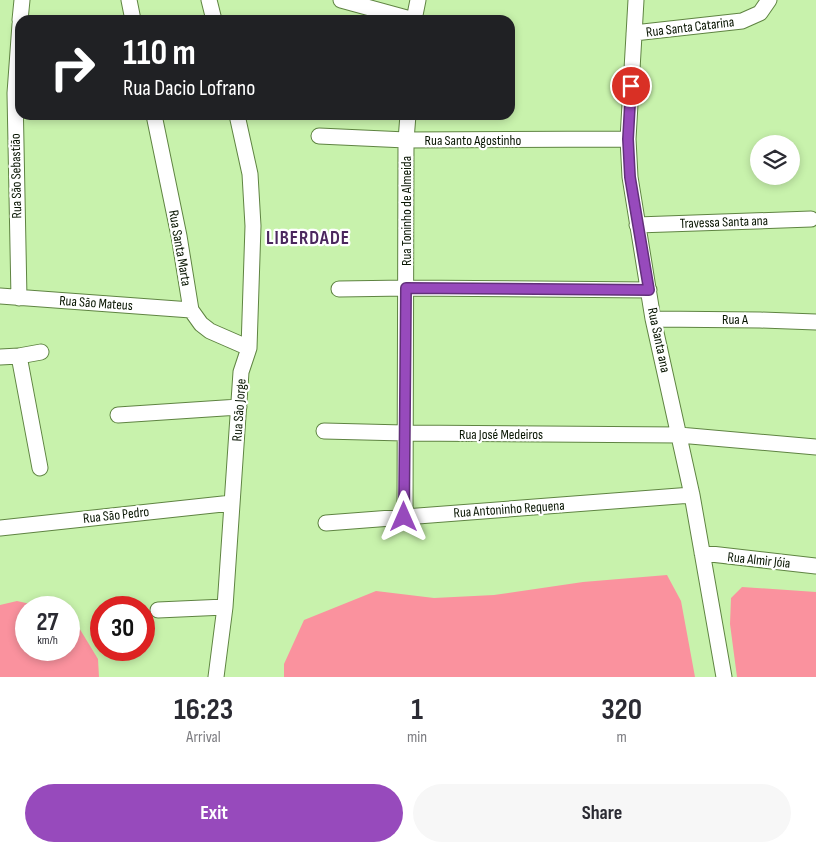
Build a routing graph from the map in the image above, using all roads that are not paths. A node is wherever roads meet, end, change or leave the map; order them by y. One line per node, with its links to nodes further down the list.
1 (22, 0): 8 (street)
2 (128, 0): 9 (street)
3 (209, 0): 10 (street)
4 (341, 0): 11 (street)
5 (418, 0): 12 (street)
6 (636, 0): 13 (street, Rua Santa ana)
7 (769, 0): 13 (street, Rua Santa Catarina)
8 (20, 15)
9 (132, 15)
10 (213, 15)
11 (396, 15)
12 (415, 15)
13 (634, 33): 20 (street, Rua Santa ana)
14 (15, 67): 15 (street, Rua São Sebastião)
15 (12, 93): 28 (street, Rua São Sebastião)
16 (151, 120): 29 (street, Rua Santa Marta)
17 (239, 120): 32 (street, Rua São Jorge)
18 (408, 120): 21 (street, Rua Toninho de Almeida)
19 (319, 136): 21 (street, Rua Santo Agostinho)
20 (628, 139): 21 (street, Rua Santo Agostinho); 23 (street, Rua Santa ana)
21 (406, 140): 24 (street, Rua Toninho de Almeida)
22 (811, 219): 23 (street, Travessa Santa ana)
23 (637, 225): 26 (street, Rua Santa ana)
24 (406, 288): 25 (street); 26 (street); 39 (street, Rua Toninho de Almeida)
25 (339, 289)
26 (649, 290): 30 (street, Rua Santa ana)
27 (0, 296): 28 (street, Rua São Mateus)
28 (19, 298): 29 (street, Rua São Mateus)
29 (191, 310): 32 (street)
30 (653, 319): 31 (street, Rua A); 40 (street, Rua Santa ana)
31 (816, 322)
32 (249, 348): 36 (street, Rua São Jorge)
33 (41, 352): 35 (street)
34 (0, 356): 35 (street)
35 (19, 356): 42 (street)
36 (239, 407): 37 (street); 44 (street, Rua São Jorge)
37 (118, 415)
38 (324, 431): 39 (street, Rua José Medeiros)
39 (404, 433): 40 (street, Rua José Medeiros); 45 (street, Rua Toninho de Almeida)
40 (679, 435): 41 (street, Rua José Medeiros); 43 (street, Rua Santa ana)
41 (816, 448)
42 (40, 468)
43 (692, 496): 45 (street, Rua Antoninho Requena); 48 (street, Rua Santa ana)
44 (232, 503): 47 (street, Rua São Pedro); 50 (street, Rua São Jorge)
45 (404, 517): 46 (street, Rua Antoninho Requena)
46 (326, 523)
47 (0, 528)
48 (702, 553): 49 (street, Rua Almir Jóia); 53 (street, Rua Santa ana)
49 (816, 566)
50 (225, 607): 51 (street); 52 (street, Rua São Jorge)
51 (158, 610)
52 (216, 677)
53 (724, 677)

